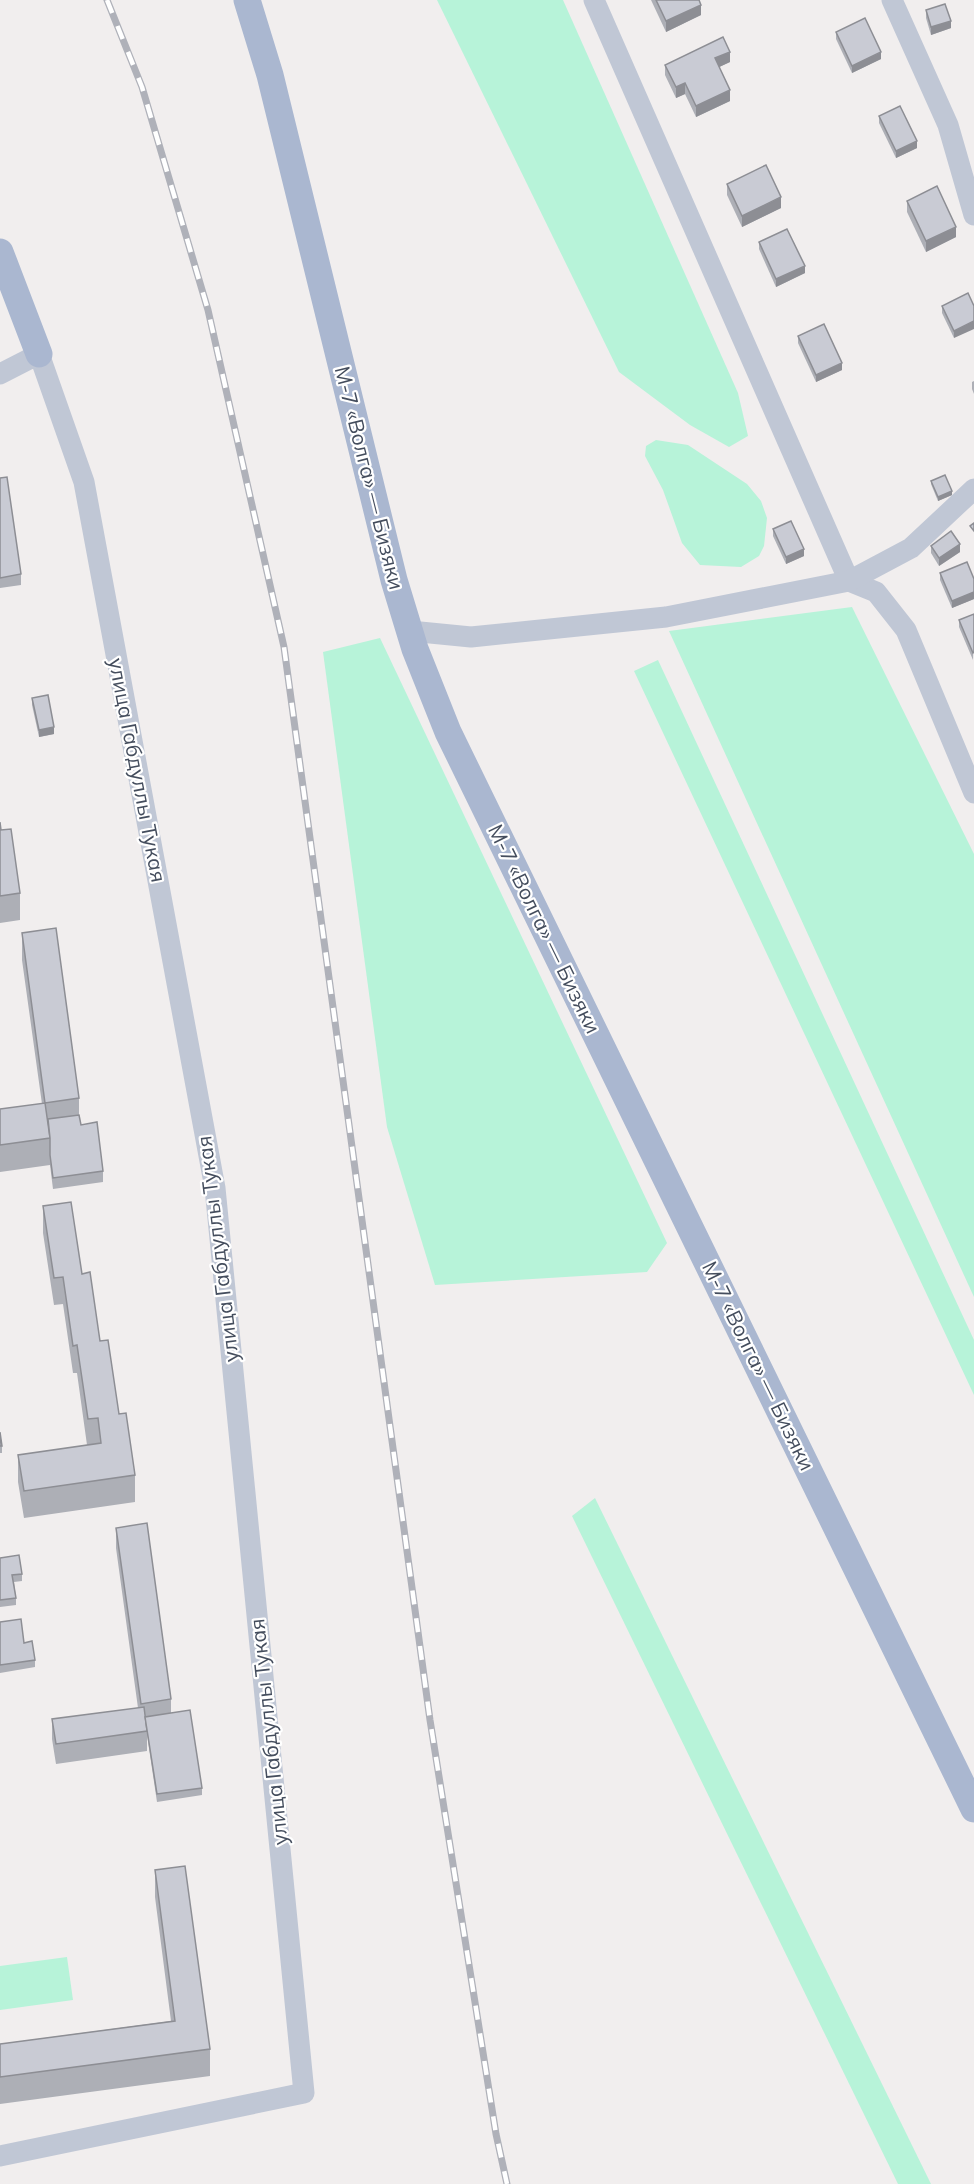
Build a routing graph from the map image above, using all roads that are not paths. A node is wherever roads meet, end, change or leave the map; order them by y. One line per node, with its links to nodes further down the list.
1 (247, 0): 10 (main road, М-7 «Волга» — Бизяки)
2 (594, 0): 9 (street)
3 (892, 0): 4 (street)
4 (974, 215)
5 (0, 252): 6 (main road)
6 (39, 354): 7 (street); 13 (street, улица Габдуллы Тукая)
7 (0, 374)
8 (974, 489): 9 (street)
9 (849, 581): 10 (street); 11 (street)
10 (410, 631): 12 (main road, М-7 «Волга» — Бизяки)
11 (974, 793)
12 (974, 1809)
13 (0, 2156)

